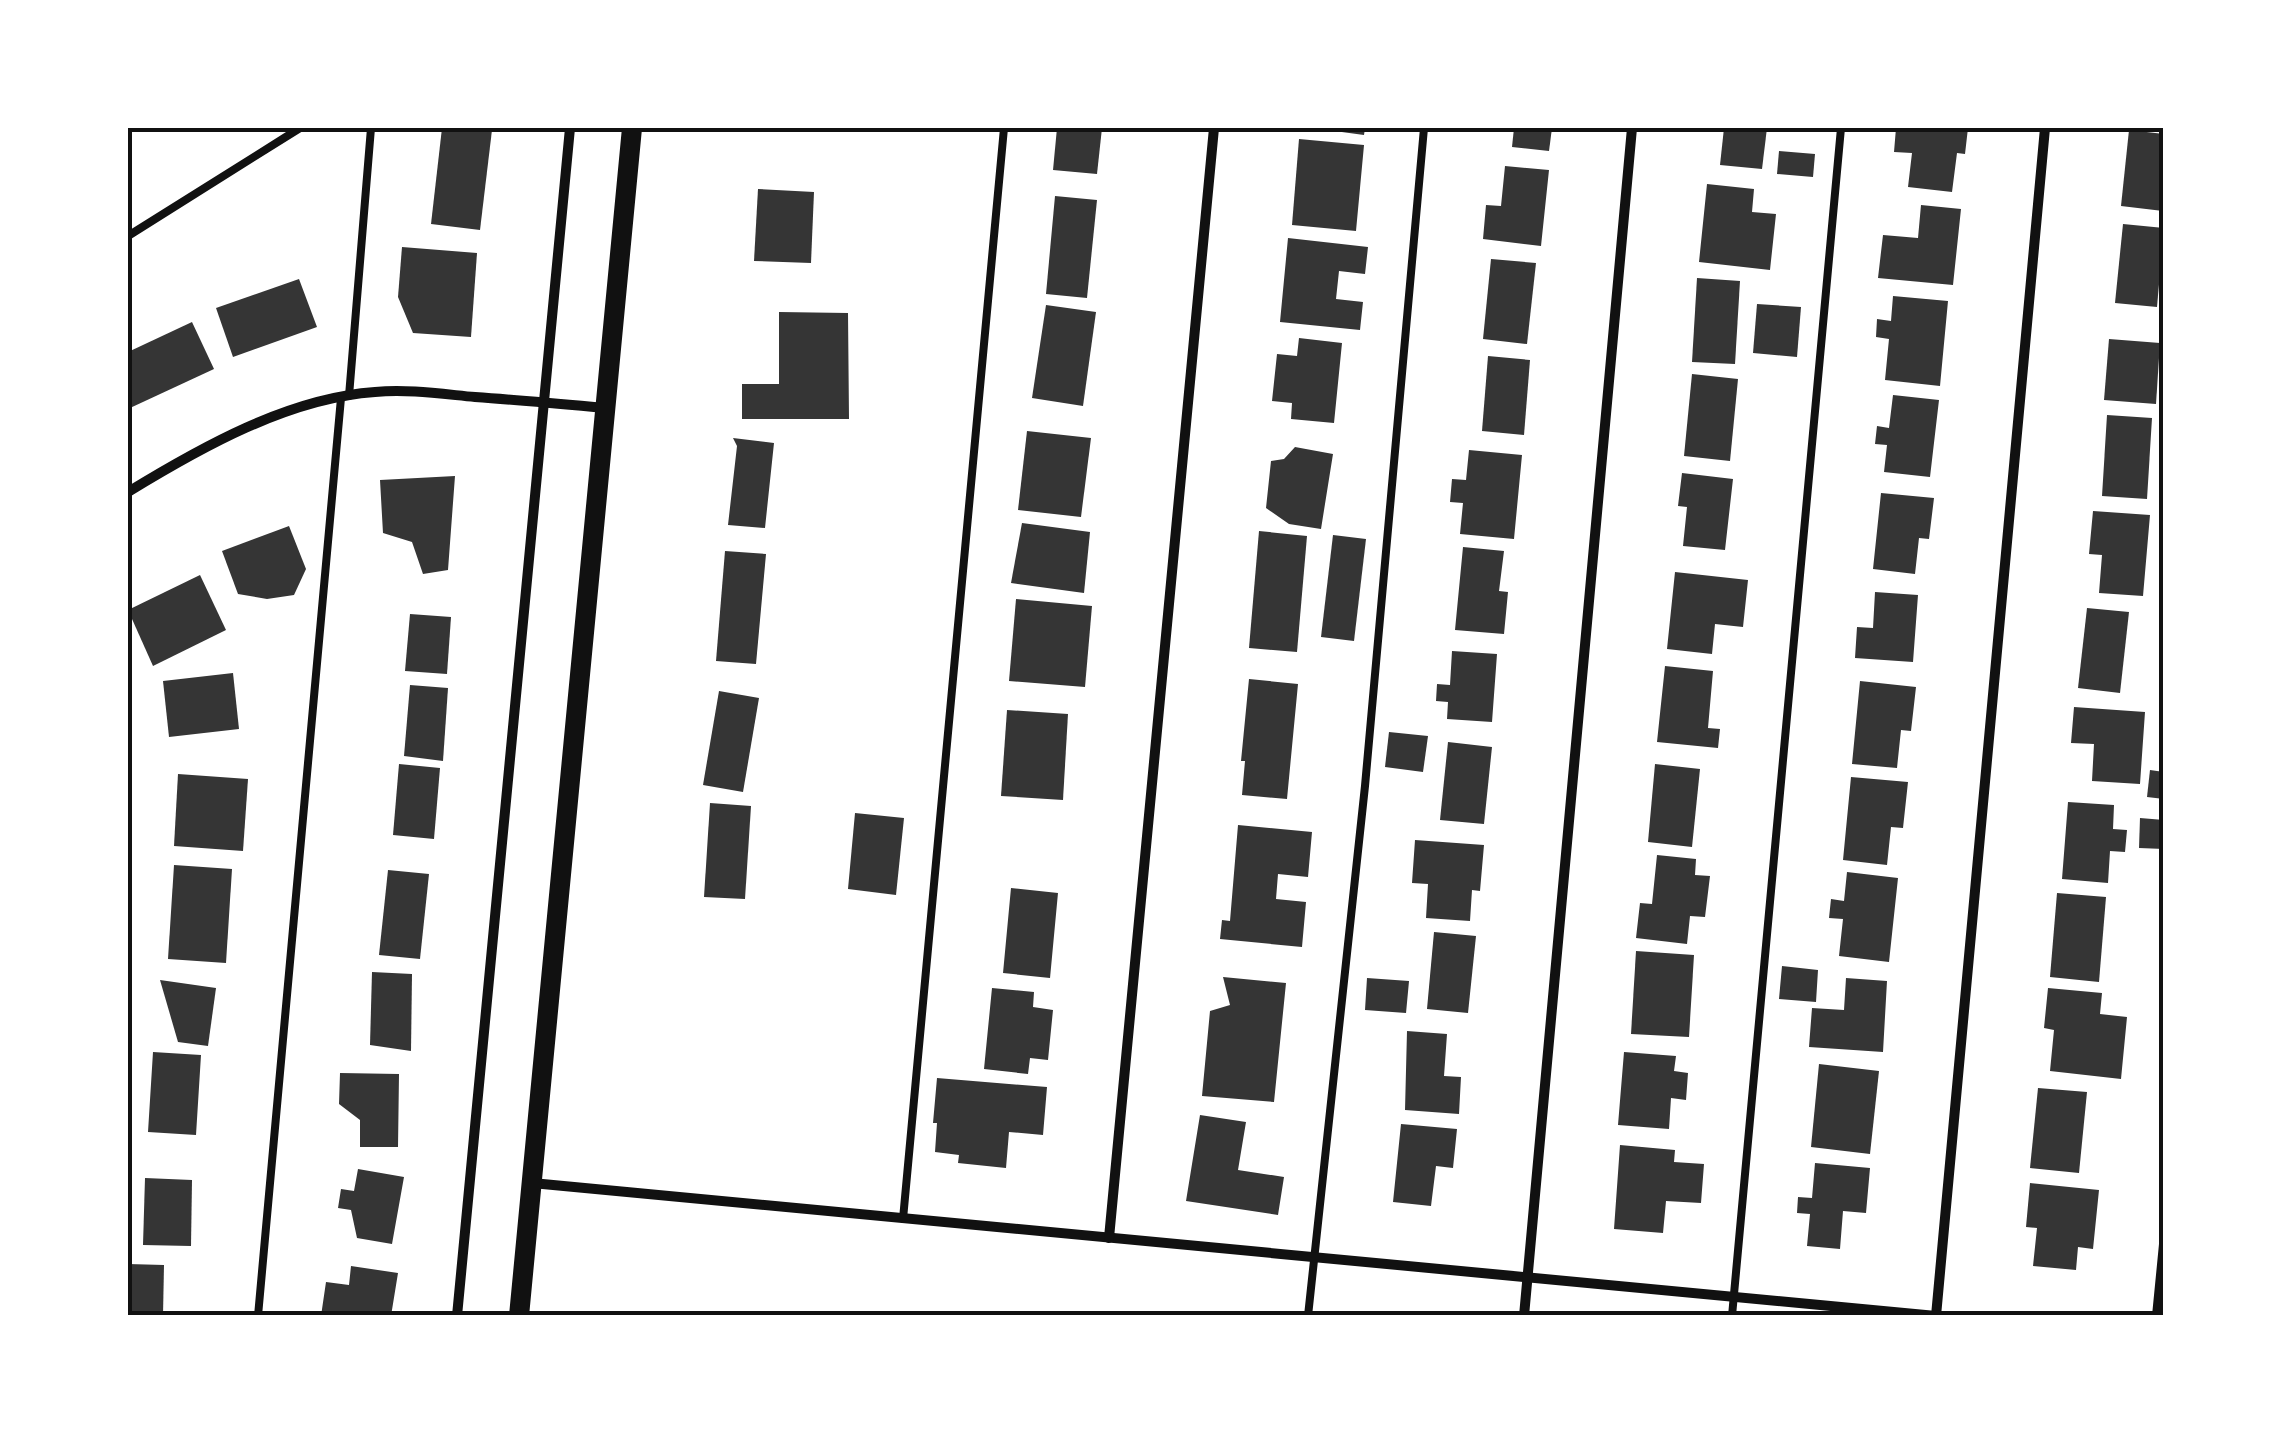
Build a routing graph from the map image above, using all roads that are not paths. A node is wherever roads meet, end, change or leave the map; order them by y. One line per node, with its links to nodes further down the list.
1 (300, 128): 11 (lane)
2 (370, 128): 12 (lane)
3 (570, 128): 13 (street)
4 (632, 128): 14 (main road)
5 (1004, 128): 17 (lane)
6 (1214, 128): 19 (street)
7 (1424, 128): 20 (lane)
8 (1632, 128): 21 (street)
9 (1841, 128): 22 (lane)
10 (2045, 128): 29 (street)
11 (128, 236)
12 (345, 397): 13 (street); 15 (street); 23 (lane)
13 (544, 403): 14 (street); 24 (street)
14 (605, 408): 16 (main road)
15 (128, 492)
16 (532, 1182): 17 (street); 25 (main road)
17 (903, 1219): 19 (street)
18 (2164, 1234): 30 (lane)
19 (1109, 1238): 20 (street)
20 (1314, 1257): 21 (street); 26 (lane)
21 (1528, 1277): 22 (street); 27 (street)
22 (1734, 1297): 28 (lane); 29 (street)
23 (258, 1316)
24 (456, 1316)
25 (519, 1316)
26 (1308, 1316)
27 (1524, 1316)
28 (1732, 1316)
29 (1936, 1316)
30 (2156, 1316)

